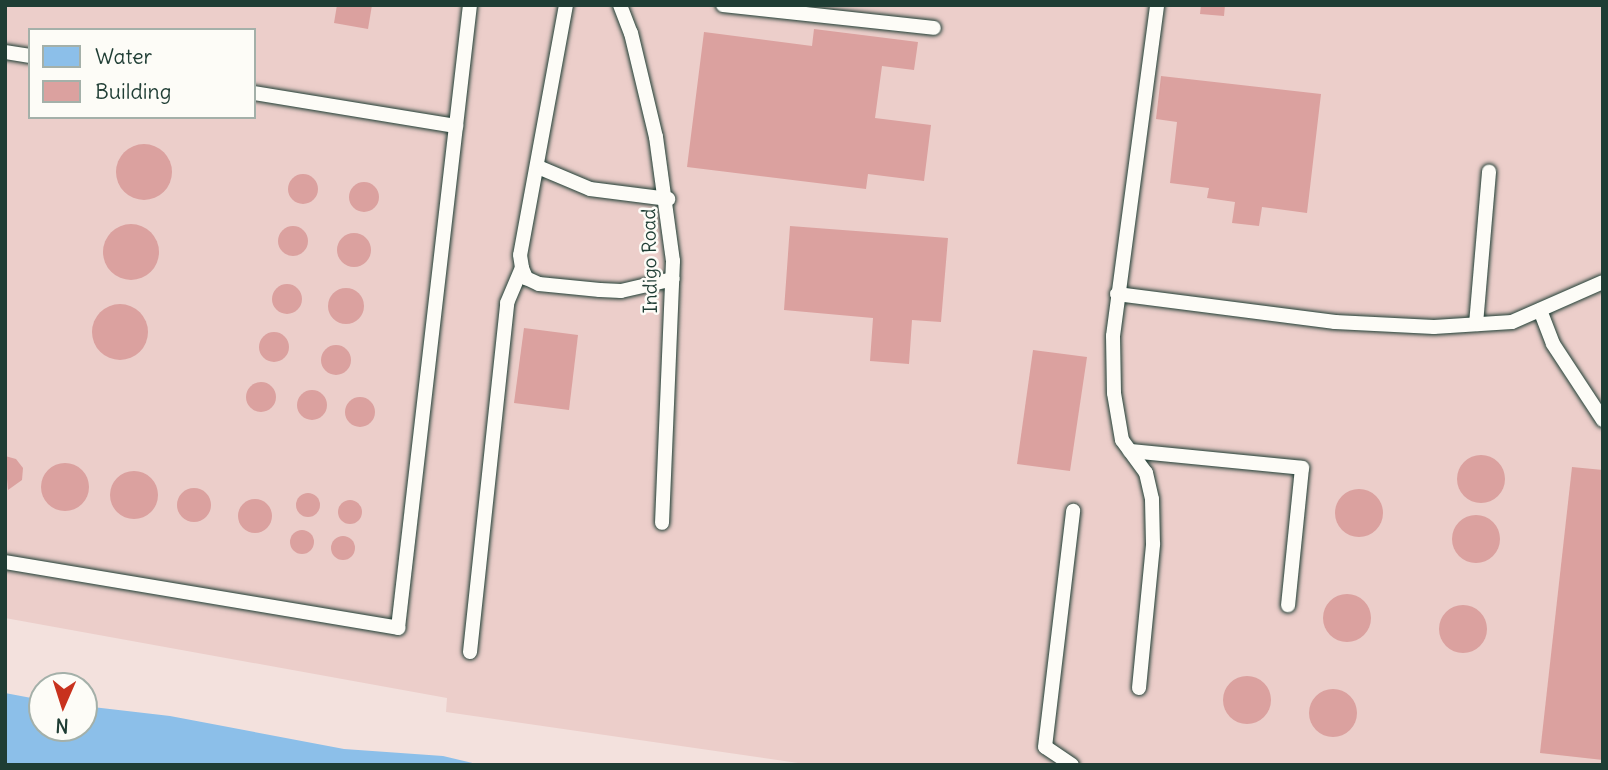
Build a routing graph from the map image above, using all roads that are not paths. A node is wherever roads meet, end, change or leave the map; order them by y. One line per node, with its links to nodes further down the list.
1 (470, 5): 11 (lane)
2 (566, 5): 12 (lane)
3 (620, 5): 14 (lane, Indigo Road)
4 (723, 5): 6 (lane)
5 (1157, 5): 18 (lane)
6 (739, 6): 7 (lane)
7 (934, 28)
8 (5, 52): 9 (lane)
9 (28, 56)
10 (256, 93): 11 (lane)
11 (456, 126): 25 (lane)
12 (537, 167): 14 (lane); 15 (lane)
13 (1489, 172): 20 (lane)
14 (668, 199): 16 (lane, Indigo Road)
15 (522, 268): 16 (lane); 27 (lane)
16 (673, 279): 24 (lane, Indigo Road)
17 (1603, 282): 19 (lane)
18 (1117, 294): 20 (lane); 22 (lane)
19 (1540, 310): 20 (lane); 21 (lane)
20 (1476, 324)
21 (1603, 420)
22 (1130, 451): 26 (lane); 28 (lane)
23 (1073, 511): 29 (lane)
24 (662, 523)
25 (5, 562)
26 (1288, 605)
27 (470, 652)
28 (1139, 688)
29 (1072, 765)

